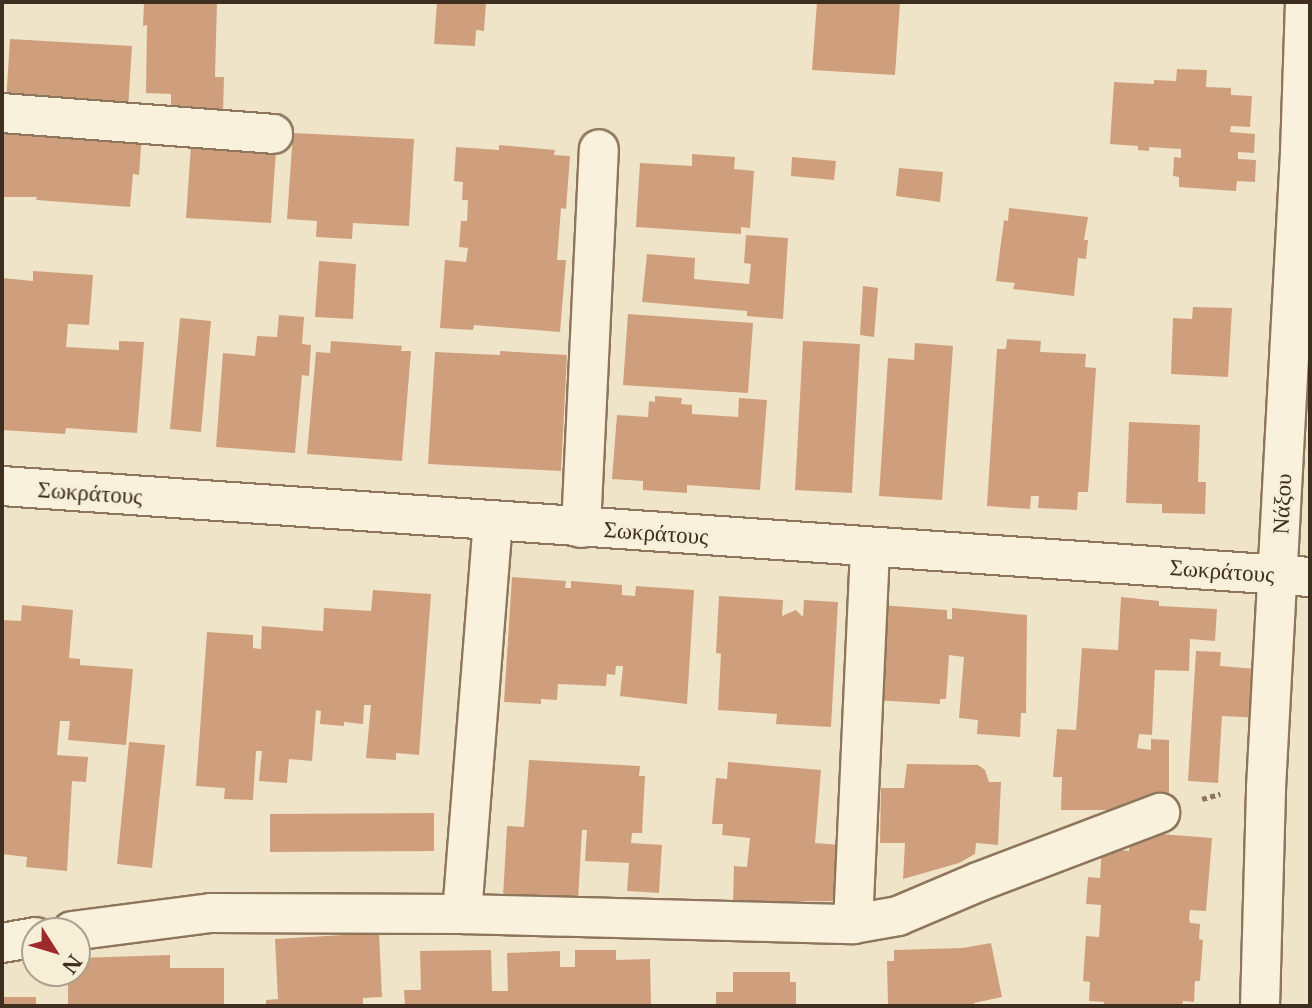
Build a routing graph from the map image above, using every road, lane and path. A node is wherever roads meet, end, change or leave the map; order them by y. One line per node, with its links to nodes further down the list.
1 (1305, 2): 9 (street, Νάξου)
2 (2, 113): 3 (street)
3 (273, 134)
4 (599, 149): 7 (street)
5 (2, 486): 6 (street, Σωκράτους)
6 (493, 522): 7 (street, Σωκράτους); 12 (street)
7 (581, 528): 8 (street, Σωκράτους)
8 (870, 548): 9 (street, Σωκράτους); 13 (street)
9 (1294, 576): 10 (street, Νάξου)
10 (1266, 788): 11 (path); 17 (street, Νάξου)
11 (1160, 813): 13 (street)
12 (462, 914): 13 (street); 14 (street)
13 (853, 925)
14 (91, 929)
15 (21, 940): 16 (street)
16 (2, 943)
17 (1260, 1006)

